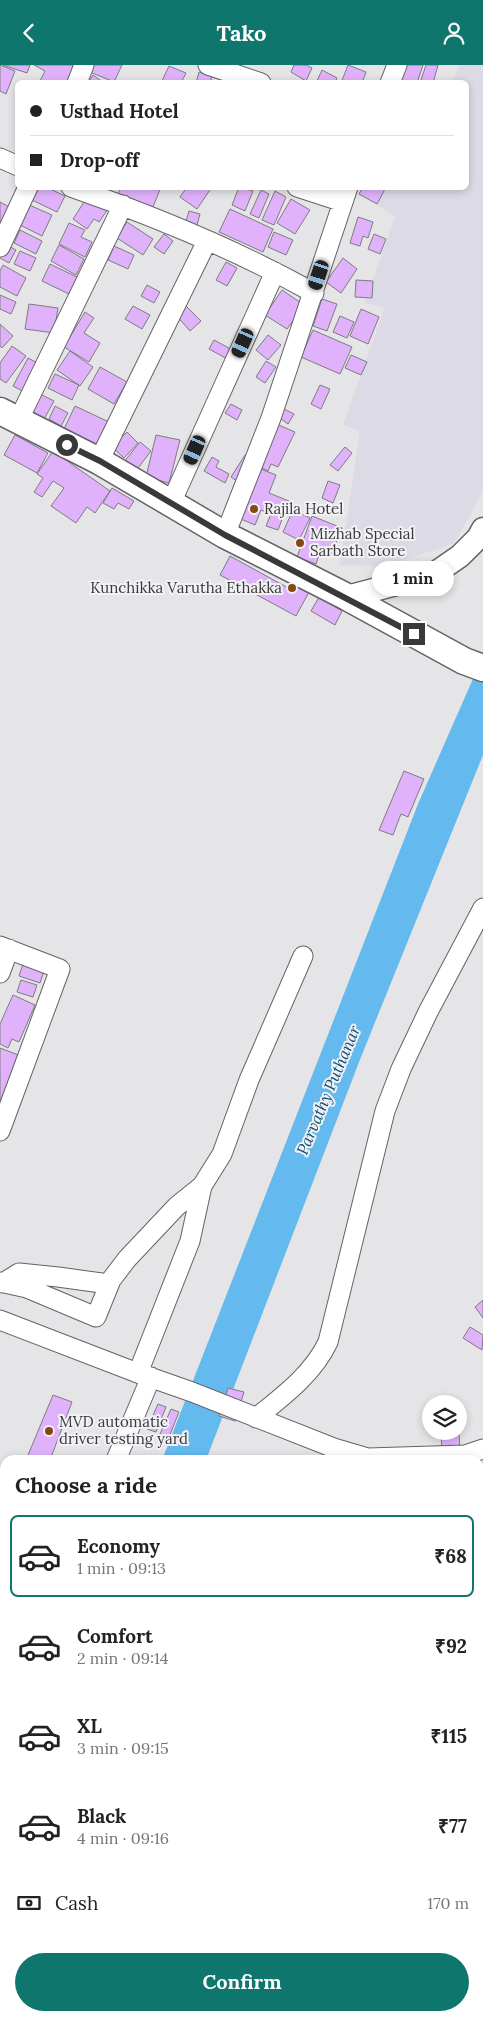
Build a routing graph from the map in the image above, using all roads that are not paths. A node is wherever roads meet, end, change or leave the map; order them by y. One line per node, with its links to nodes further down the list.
1 (84, 65): 4 (street)
2 (208, 65): 5 (street)
3 (397, 65): 6 (street)
4 (78, 80)
5 (252, 80)
6 (391, 80)
7 (0, 158): 8 (street)
8 (15, 165)
9 (27, 190): 15 (street)
10 (80, 190): 13 (street)
11 (315, 190): 12 (street)
12 (345, 195): 17 (street)
13 (123, 205): 14 (street); 18 (street)
14 (207, 241): 16 (street); 19 (street)
15 (0, 247)
16 (275, 272): 17 (street); 20 (street)
17 (314, 293): 22 (street)
18 (9, 416): 19 (main road)
19 (100, 461): 20 (main road)
20 (171, 503): 22 (main road)
21 (483, 529): 23 (street)
22 (225, 535): 23 (main road)
23 (347, 597): 24 (main road)
24 (473, 665)
25 (483, 908): 35 (street)
26 (5, 947): 28 (street); 29 (street)
27 (304, 956): 30 (street)
28 (0, 973)
29 (0, 1131)
30 (202, 1186): 32 (street); 34 (street)
31 (2, 1282): 32 (street); 32 (street)
32 (109, 1284)
33 (0, 1320): 34 (street)
34 (145, 1375): 35 (street); 38 (street)
35 (247, 1414): 37 (street)
36 (483, 1449): 39 (street)
37 (332, 1454)
38 (118, 1455)
39 (469, 1455)

